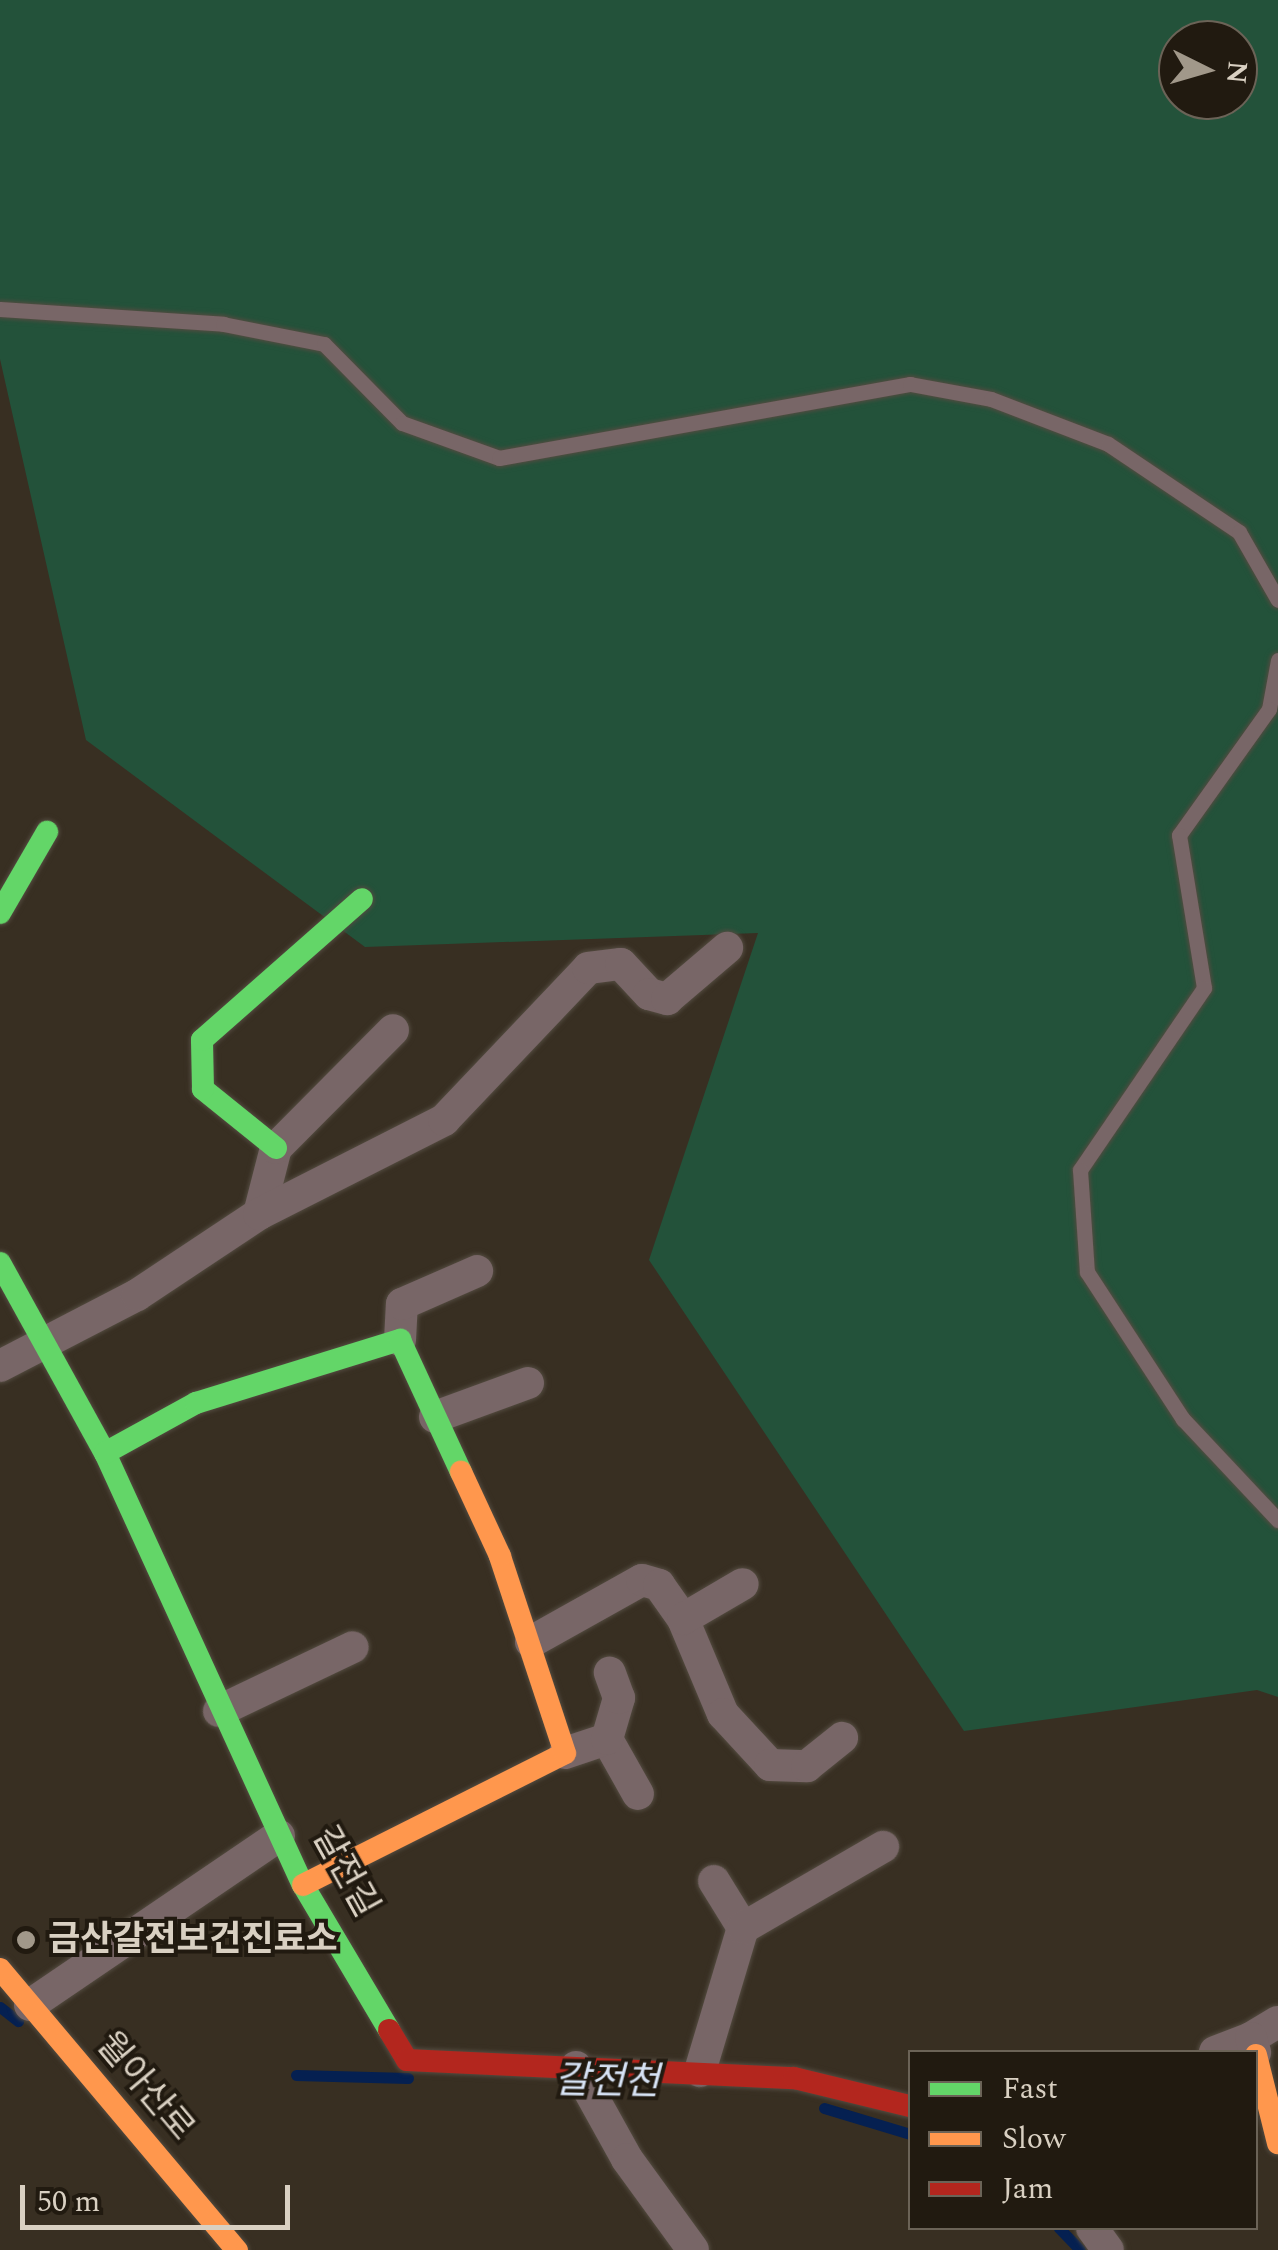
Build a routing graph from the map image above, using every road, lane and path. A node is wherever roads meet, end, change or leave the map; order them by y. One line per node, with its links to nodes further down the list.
1 (0, 309): 2 (lane)
2 (1278, 600)
3 (1278, 660): 19 (lane)
4 (47, 832): 6 (street)
5 (362, 898): 9 (street)
6 (0, 914)
7 (727, 948): 10 (street)
8 (393, 1030): 9 (street)
9 (276, 1148): 10 (street)
10 (259, 1214): 13 (street)
11 (0, 1263): 13 (street, 갈전길)
12 (477, 1271): 14 (street)
13 (47, 1336): 15 (street); 18 (street, 갈전길)
14 (400, 1340): 17 (street); 18 (street)
15 (0, 1366)
16 (528, 1383): 17 (street)
17 (435, 1417): 22 (street)
18 (105, 1453): 25 (street, 갈전길)
19 (1278, 1520)
20 (743, 1584): 21 (street)
21 (683, 1620): 22 (street); 26 (street)
22 (531, 1642): 28 (street)
23 (353, 1647): 25 (street)
24 (610, 1673): 27 (street)
25 (219, 1712): 30 (street, 갈전길)
26 (842, 1738)
27 (607, 1740): 28 (street); 29 (street)
28 (566, 1753): 33 (street)
29 (638, 1794)
30 (279, 1836): 33 (street, 갈전길); 36 (street)
31 (883, 1848): 34 (street)
32 (714, 1882): 34 (street)
33 (303, 1885): 39 (street, 갈전길)
34 (743, 1928): 40 (street)
35 (0, 1969): 36 (street, 월아산로)
36 (30, 2005): 43 (street, 월아산로)
37 (1260, 2042): 38 (street); 42 (street)
38 (1224, 2050)
39 (575, 2065): 40 (street, 갈전길); 44 (street)
40 (700, 2071): 41 (street, 갈전길)
41 (908, 2106)
42 (1278, 2142)
43 (237, 2250)
44 (694, 2250)

